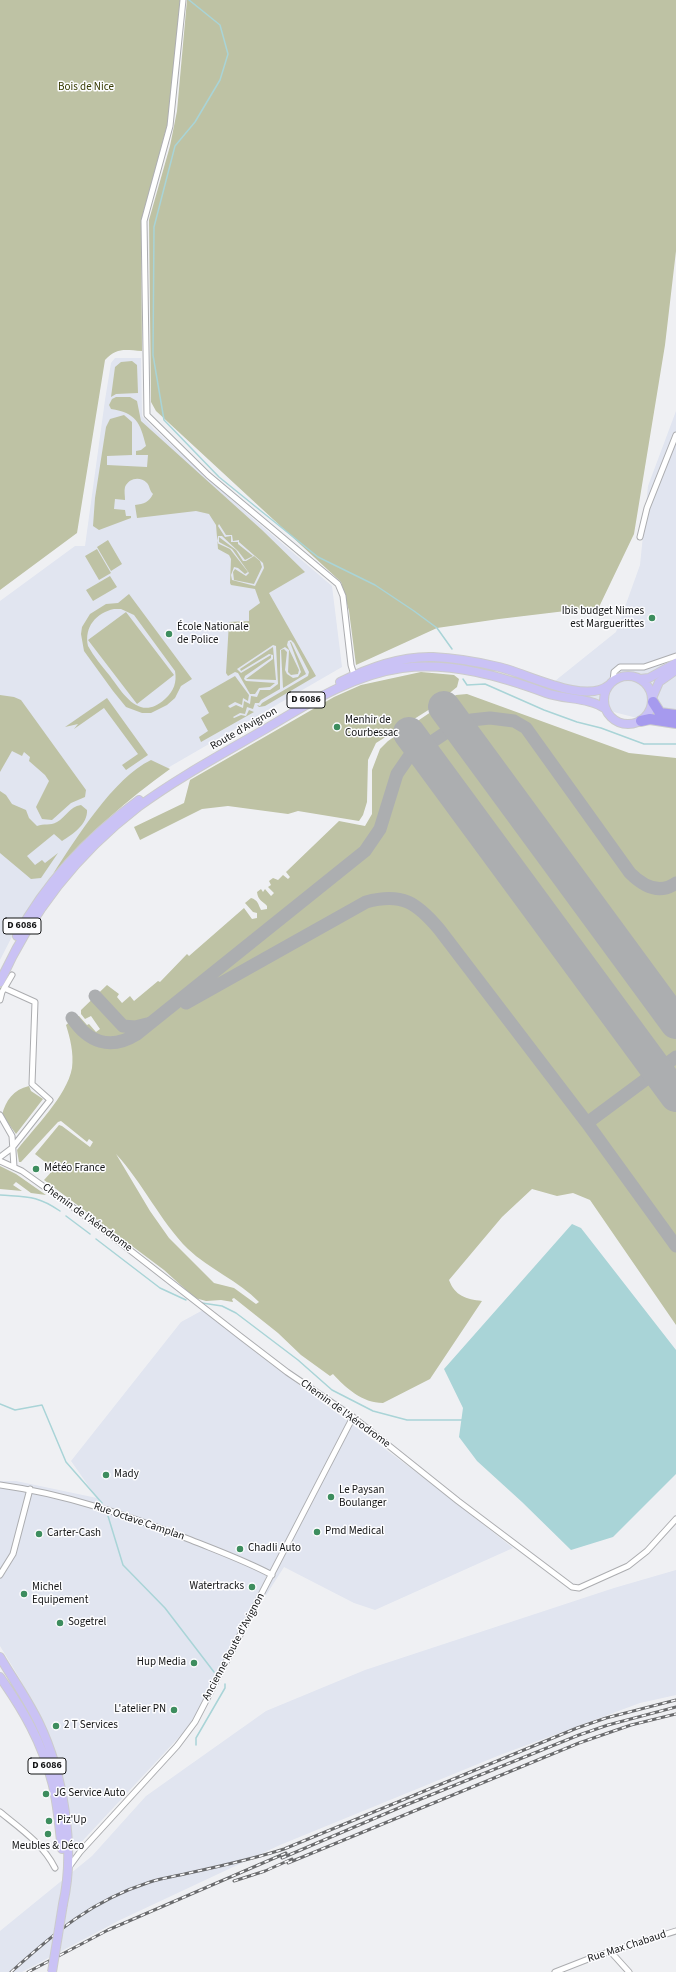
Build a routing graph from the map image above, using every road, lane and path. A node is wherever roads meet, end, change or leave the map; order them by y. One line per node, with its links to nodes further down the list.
1 (183, 0): 7 (street)
2 (676, 435): 3 (street)
3 (640, 537)
4 (676, 656): 9 (street)
5 (676, 663): 8 (main road)
6 (676, 670): 10 (main road)
7 (354, 675): 9 (main road, Route d'Avignon / D 6086); 15 (main road, Route d'Avignon / D 6086)
8 (640, 679): 9 (main road); 10 (main road)
9 (611, 683): 11 (main road)
10 (653, 699): 12 (highway); 13 (main road)
11 (606, 709): 13 (main road); 17 (main road, Route d'Avignon / D 6086)
12 (676, 715)
13 (641, 721): 14 (highway)
14 (676, 723)
15 (0, 969)
16 (12, 975): 17 (street)
17 (2, 985): 18 (street); 20 (street)
18 (0, 1000)
19 (0, 1115): 20 (street)
20 (12, 1148): 21 (street); 23 (street)
21 (0, 1158)
22 (0, 1161): 23 (street, Chemin de l'Aérodrome)
23 (14, 1167): 24 (street, Chemin de l'Aérodrome)
24 (353, 1417): 27 (street, Chemin de l'Aérodrome); 29 (street, Ancienne Route d'Avignon)
25 (0, 1485): 26 (street, Rue Octave Camplan)
26 (30, 1489): 28 (street); 29 (street, Rue Octave Camplan)
27 (676, 1519)
28 (0, 1575)
29 (272, 1575): 34 (street, Ancienne Route d'Avignon)
30 (0, 1658): 33 (main road, D 6086)
31 (0, 1677): 37 (main road, D 6086)
32 (0, 1812): 35 (street)
33 (67, 1850): 34 (street); 36 (main road, D 6086)
34 (80, 1852): 36 (street, Ancienne Route d'Avignon)
35 (55, 1868)
36 (67, 1870): 37 (main road, D 6086)
37 (63, 1904): 40 (main road, D 6086, bridge)
38 (676, 1930): 39 (street, Rue Max Chabaud)
39 (610, 1951): 41 (street, Rue Max Chabaud); 42 (street)
40 (52, 1972)
41 (555, 1972)
42 (629, 1972)

